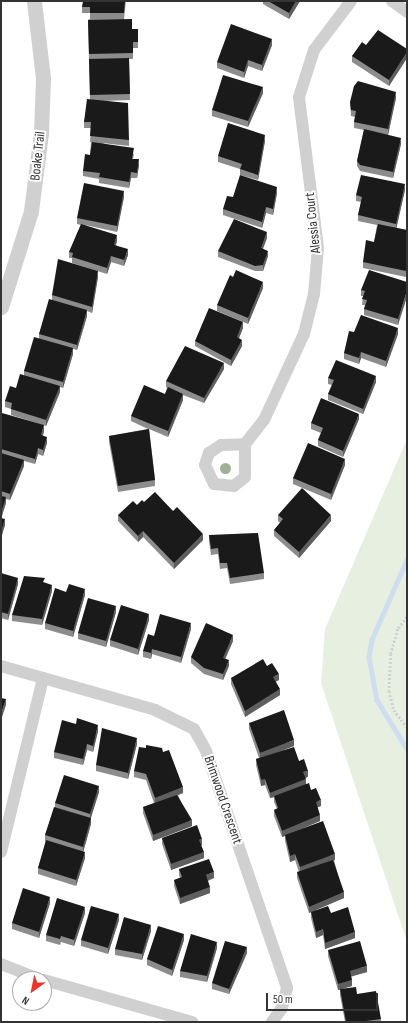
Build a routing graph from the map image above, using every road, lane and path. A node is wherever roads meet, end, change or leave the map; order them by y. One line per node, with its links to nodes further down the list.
1 (34, 1): 5 (street, Boake Trail)
2 (351, 1): 6 (street, Alessia Court)
3 (392, 1): 4 (street)
4 (407, 12)
5 (1, 307)
6 (245, 444)
7 (407, 617): 10 (path)
8 (1, 666): 9 (street, Brimwood Crescent)
9 (44, 678): 11 (street); 16 (street, Brimwood Crescent)
10 (407, 727)
11 (1, 852)
12 (1, 964): 13 (street)
13 (19, 971)
14 (52, 982): 15 (street)
15 (192, 1022)
16 (272, 1022)

